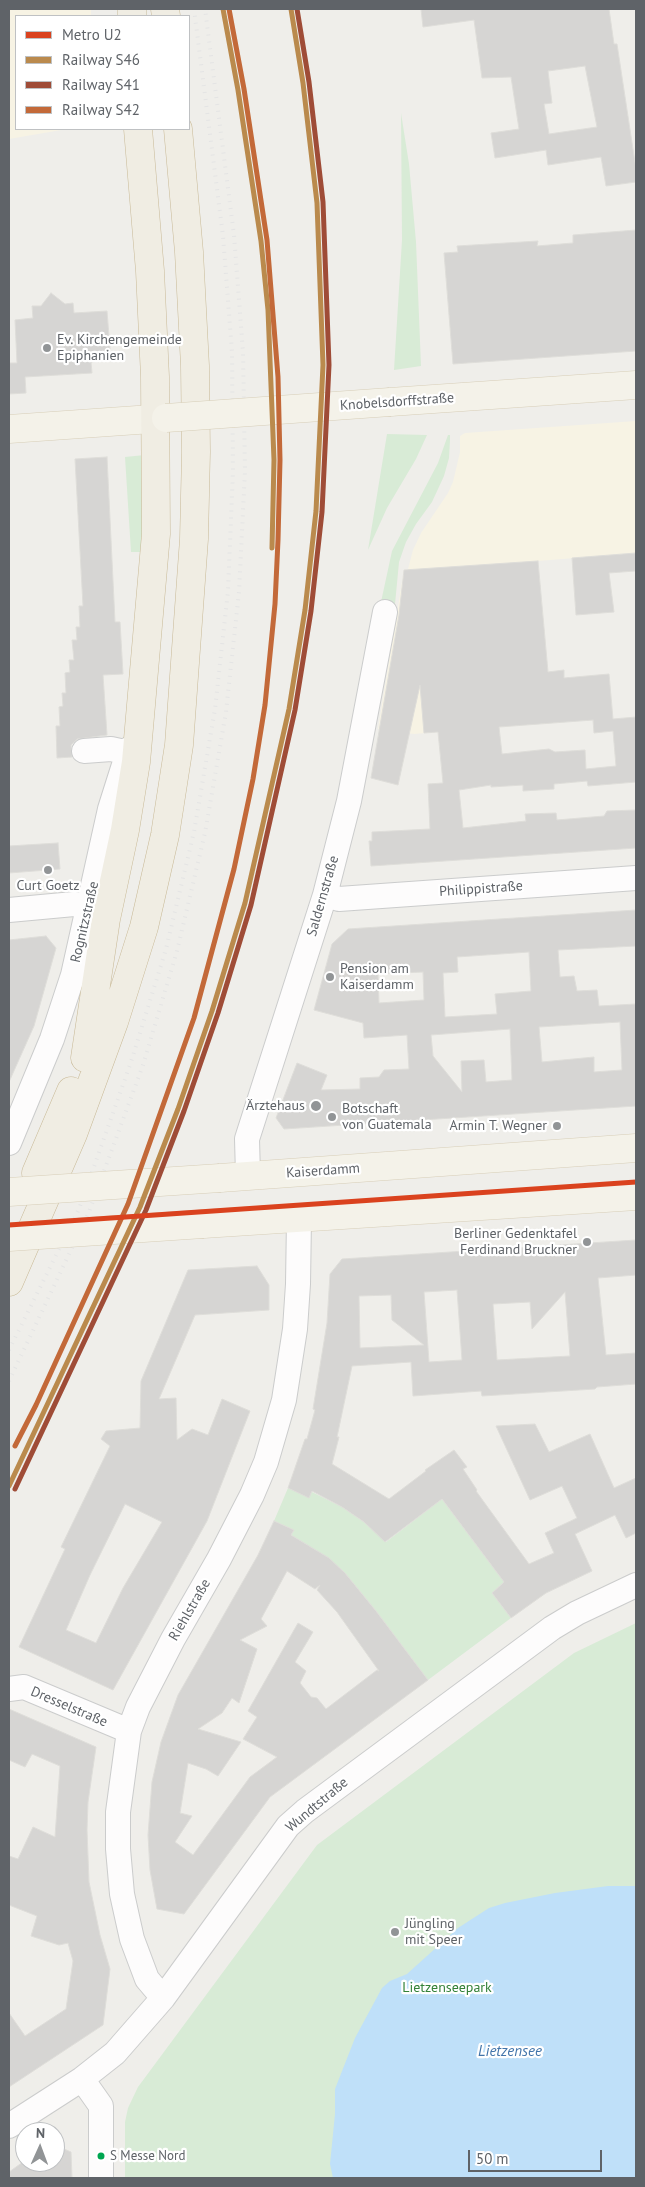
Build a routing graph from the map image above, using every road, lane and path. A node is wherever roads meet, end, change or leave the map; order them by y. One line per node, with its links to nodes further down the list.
1 (138, 130): 5 (highway)
2 (162, 130): 15 (highway)
3 (178, 130): 23 (highway)
4 (636, 385): 5 (main road, Knobelsdorffstraße, bridge)
5 (160, 418): 6 (main road, Knobelsdorffstraße); 15 (highway)
6 (9, 429)
7 (385, 612): 12 (street, Saldernstraße)
8 (131, 695): 10 (street, Rognitzstraße)
9 (84, 751): 10 (street)
10 (125, 763): 13 (street, Rognitzstraße)
11 (636, 878): 12 (street, Philippistraße)
12 (325, 895): 18 (street, Saldernstraße)
13 (89, 906): 14 (street); 16 (street, Rognitzstraße)
14 (9, 910)
15 (85, 1058): 22 (highway)
16 (9, 1143)
17 (636, 1148): 18 (main road, Kaiserdamm)
18 (248, 1175): 19 (main road, Kaiserdamm, bridge)
19 (9, 1192)
20 (636, 1196): 21 (main road)
21 (299, 1219): 22 (main road, bridge); 26 (street, Riehlstraße)
22 (9, 1236)
23 (9, 1282)
24 (636, 1585): 27 (street, Wundtstraße)
25 (16, 1688): 26 (street, Dresselstraße)
26 (129, 1732): 27 (street, Riehlstraße)
27 (163, 1998): 28 (street, Wundtstraße)
28 (82, 2079): 29 (street, Wundtstraße); 30 (street)
29 (9, 2126)
30 (101, 2178)

